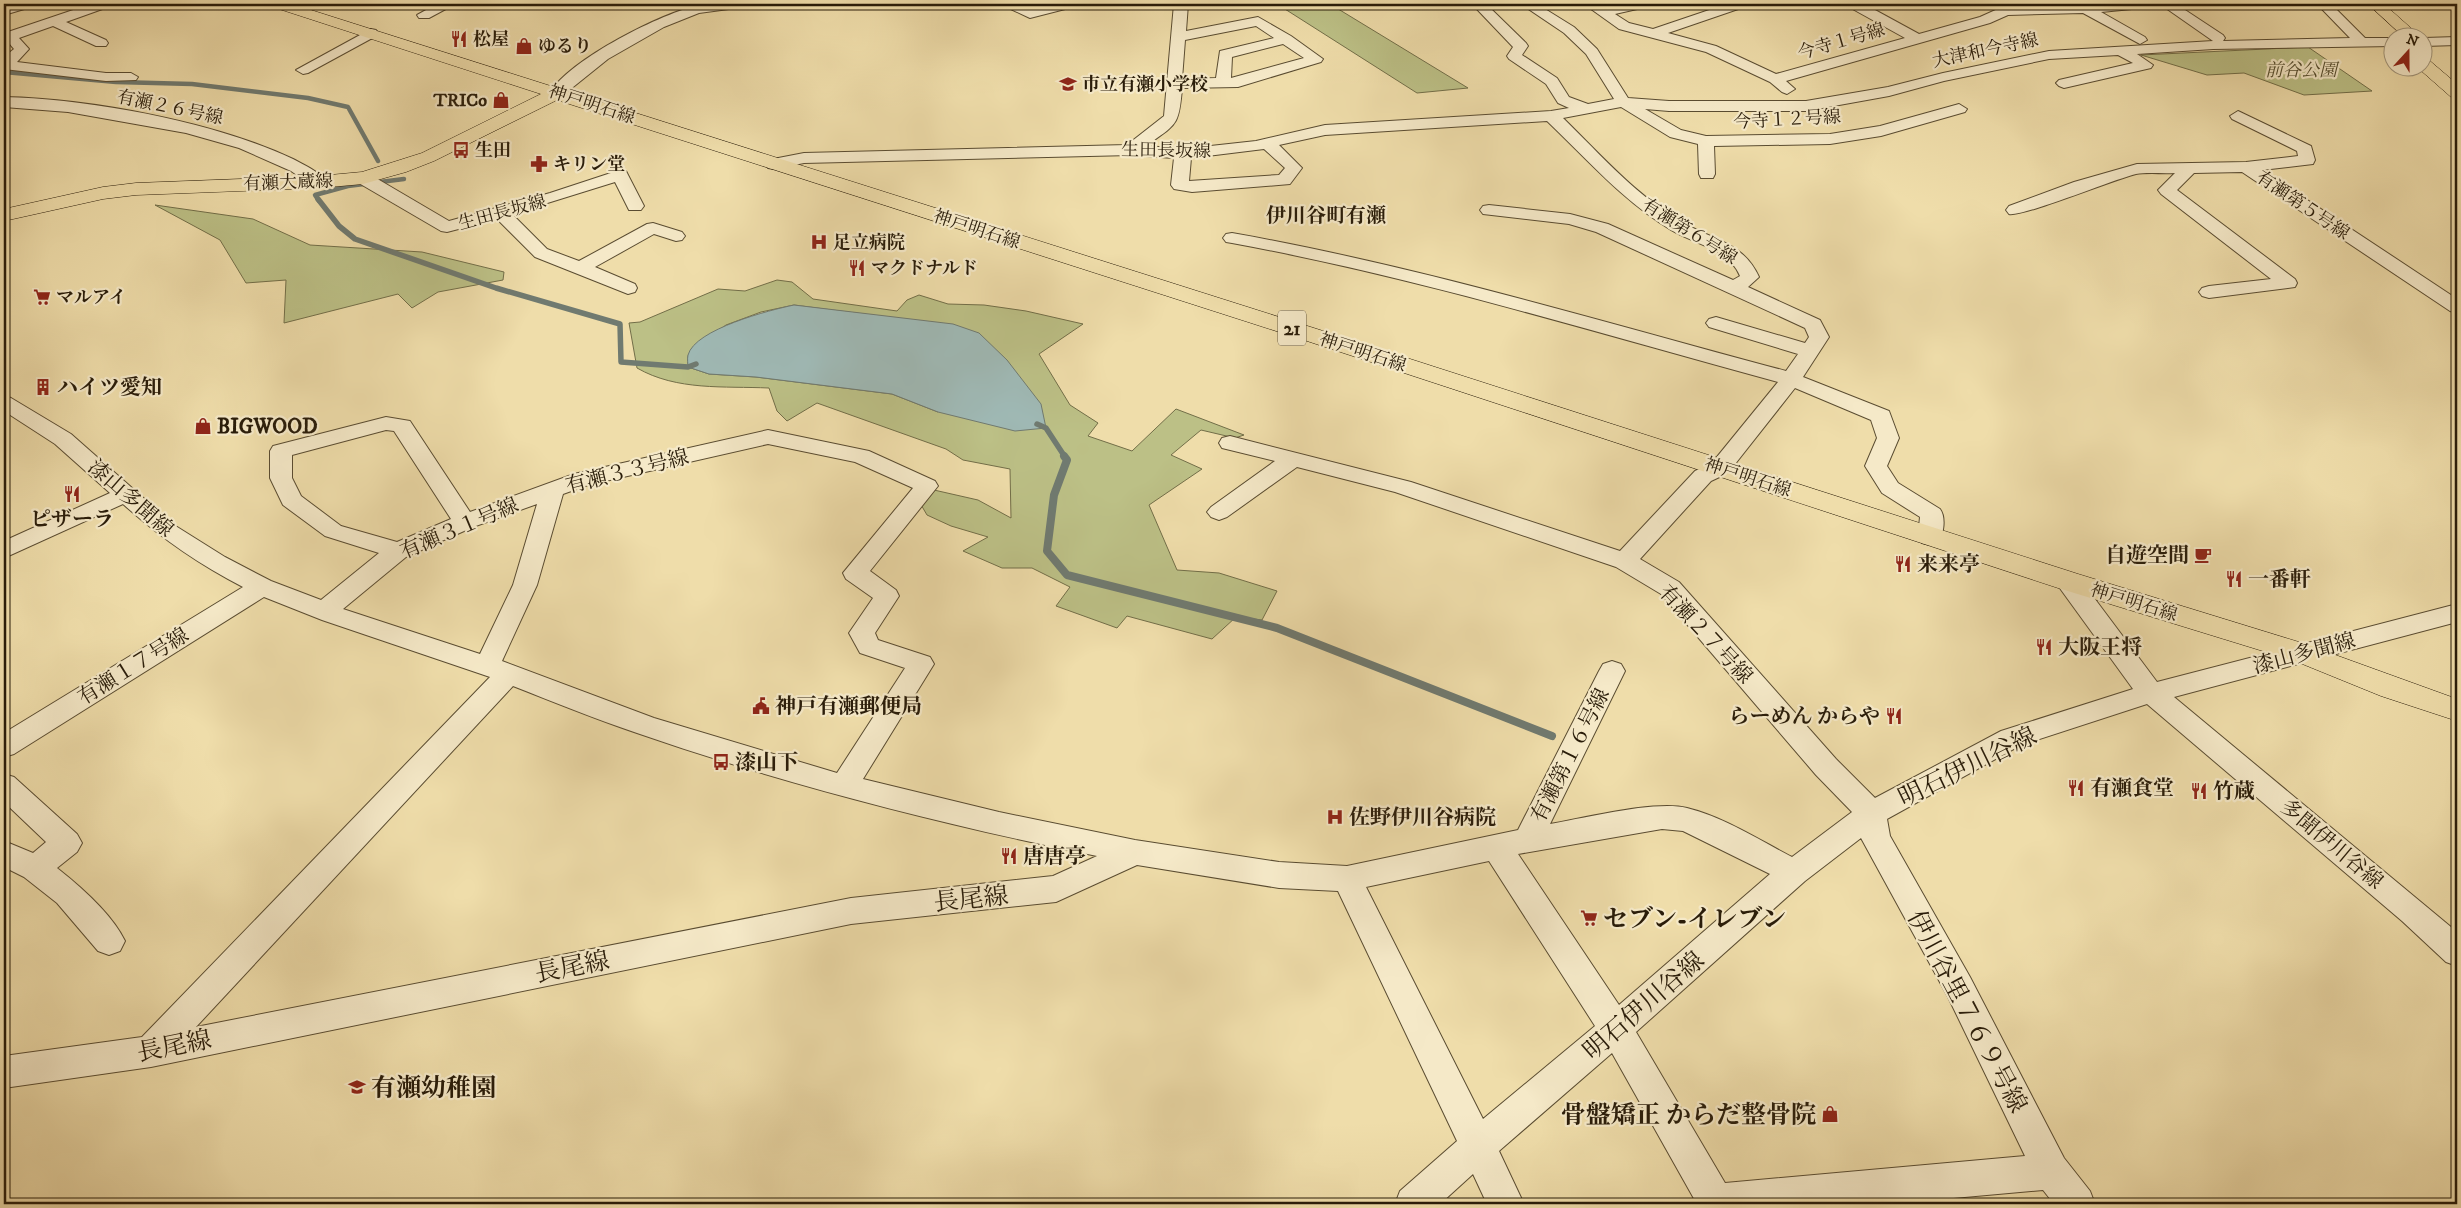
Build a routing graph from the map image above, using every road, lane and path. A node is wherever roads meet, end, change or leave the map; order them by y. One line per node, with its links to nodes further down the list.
1 (26, 4): 24 (street)
2 (54, 4): 25 (street)
3 (103, 4): 25 (street)
4 (278, 4): 35 (main road, 神戸明石線 / 21)
5 (448, 4): 27 (street)
6 (673, 4): 22 (street)
7 (736, 4): 22 (street)
8 (1007, 4): 9 (street)
9 (1068, 4)
10 (1181, 4): 33 (street)
11 (1479, 4): 62 (street)
12 (1528, 4): 60 (street)
13 (1591, 4): 26 (street)
14 (1641, 4): 26 (street)
15 (1739, 4): 36 (street)
16 (1854, 4): 39 (street)
17 (2142, 4): 23 (street)
18 (2167, 4): 37 (street)
19 (2324, 4): 45 (street)
20 (2007, 7): 23 (street); 39 (street, 今寺１号線)
21 (2369, 7): 31 (main road); 32 (main road)
22 (696, 9): 57 (street)
23 (2086, 9): 40 (street)
24 (4, 11)
25 (80, 12): 29 (street)
26 (1604, 12): 36 (street)
27 (424, 15)
28 (1197, 18): 33 (street)
29 (53, 21): 34 (street); 44 (street)
30 (4, 22): 34 (street)
31 (2386, 28)
32 (2400, 28)
33 (1179, 29): 38 (street); 56 (street)
34 (28, 30): 48 (street)
35 (371, 33): 49 (street); 57 (main road, 神戸明石線 / 21)
36 (1653, 34): 53 (street)
37 (2218, 38)
38 (1286, 39): 54 (street); 54 (street)
39 (1918, 39): 53 (street, 今寺１号線)
40 (2140, 40)
41 (2457, 41): 43 (street)
42 (2384, 42): 45 (street, 大津和今寺線)
43 (2434, 42)
44 (101, 43)
45 (2370, 43): 46 (street, 大津和今寺線)
46 (2120, 50): 55 (street); 61 (street, 大津和今寺線)
47 (2434, 52): 51 (main road)
48 (4, 64): 52 (street)
49 (303, 70)
50 (2434, 73): 58 (main road)
51 (2457, 74)
52 (131, 77)
53 (1775, 79): 61 (street, 今寺１号線)
54 (1223, 83): 56 (street)
55 (2064, 83)
56 (1175, 84): 68 (street)
57 (557, 92): 70 (main road, 神戸明石線 / 21); 74 (main road, 有瀬大蔵線)
58 (2457, 93)
59 (4, 102): 75 (street, 有瀬２６号線)
60 (1623, 102): 61 (street, 大津和今寺線); 62 (street, 大津和今寺線); 66 (street, 今寺１２号線)
61 (1806, 106)
62 (1586, 109): 64 (street, 生田長坂線)
63 (1959, 109): 66 (street, 今寺１２号線)
64 (1551, 116): 67 (street, 生田長坂線); 85 (street, 有瀬第６号線)
65 (2238, 116): 71 (street, 有瀬第５号線)
66 (1706, 141): 73 (street)
67 (1268, 144): 69 (street, 生田長坂線); 69 (street)
68 (1131, 150): 69 (street, 生田長坂線); 70 (street, 生田長坂線)
69 (1183, 154)
70 (774, 164): 94 (main road, 神戸明石線 / 21)
71 (2246, 167): 72 (street); 87 (street, 有瀬第５号線)
72 (2190, 168): 78 (street); 86 (street)
73 (1707, 174)
74 (363, 178): 75 (main road, 有瀬大蔵線); 79 (street, 生田長坂線)
75 (319, 182): 80 (main road, 有瀬大蔵線)
76 (635, 206): 79 (street, 生田長坂線)
77 (1489, 210): 85 (street)
78 (2015, 210)
79 (500, 212): 83 (street)
80 (4, 215)
81 (676, 236): 83 (street)
82 (1232, 238): 90 (street)
83 (580, 268): 84 (street)
84 (628, 288)
85 (1735, 288): 89 (street, 有瀬第６号線)
86 (2209, 292)
87 (2457, 306)
88 (1716, 323): 89 (street)
89 (1810, 351): 90 (street)
90 (1791, 379): 94 (street); 99 (street)
91 (4, 402): 96 (street, 漆山多聞線)
92 (1230, 443): 93 (street, 有瀬２７号線)
93 (1293, 459): 97 (street); 102 (street, 有瀬２７号線)
94 (1720, 468): 99 (main road, 神戸明石線 / 21); 102 (street)
95 (553, 490): 98 (street, 有瀬３１号線); 108 (street, 有瀬３３号線); 115 (street, 有瀬３３号線)
96 (124, 495): 100 (street); 104 (street, 漆山多聞線)
97 (1219, 512)
98 (465, 522): 101 (street, 有瀬３１号線); 101 (street)
99 (1930, 536): 103 (main road, 神戸明石線 / 21)
100 (4, 550)
101 (398, 551): 105 (street, 有瀬３１号線)
102 (1625, 561): 116 (street, 有瀬２７号線)
103 (2068, 581): 107 (main road, 神戸明石線 / 21); 111 (street, 多聞伊川谷線)
104 (262, 587): 105 (street, 漆山多聞線); 113 (street, 有瀬１７号線)
105 (324, 611): 108 (street, 漆山多聞線)
106 (2457, 613): 107 (street, 漆山多聞線)
107 (2305, 654): 110 (main road); 111 (street, 漆山多聞線); 112 (main road)
108 (498, 670): 115 (street, 漆山多聞線); 127 (street, 有瀬３３号線)
109 (1612, 671): 117 (street, 有瀬第１６号線)
110 (2457, 692)
111 (2151, 693): 116 (street, 明石伊川谷線); 125 (street, 多聞伊川谷線)
112 (2457, 710)
113 (4, 746)
114 (4, 785): 121 (street)
115 (844, 786): 119 (street, 漆山多聞線)
116 (1872, 813): 122 (street, 明石伊川谷線); 130 (street, 伊川谷里７６９号線)
117 (1528, 840): 118 (street, 漆山多聞線); 122 (street, 漆山多聞線)
118 (1497, 848): 123 (street, 漆山多聞線); 126 (street)
119 (1135, 852): 123 (street, 漆山多聞線); 127 (street, 長尾線)
120 (4, 854): 121 (street)
121 (34, 868): 124 (street)
122 (1794, 872): 126 (street, 明石伊川谷線)
123 (1348, 879): 129 (street)
124 (109, 941)
125 (2457, 952)
126 (1616, 1029): 129 (street, 明石伊川谷線); 131 (street)
127 (151, 1050): 128 (street, 長尾線)
128 (4, 1072)
129 (1477, 1146): 132 (street, 明石伊川谷線); 133 (street)
130 (2051, 1171): 131 (street); 134 (street, 伊川谷里７６９号線)
131 (1717, 1203)
132 (1413, 1204)
133 (1506, 1204)
134 (2077, 1204)

